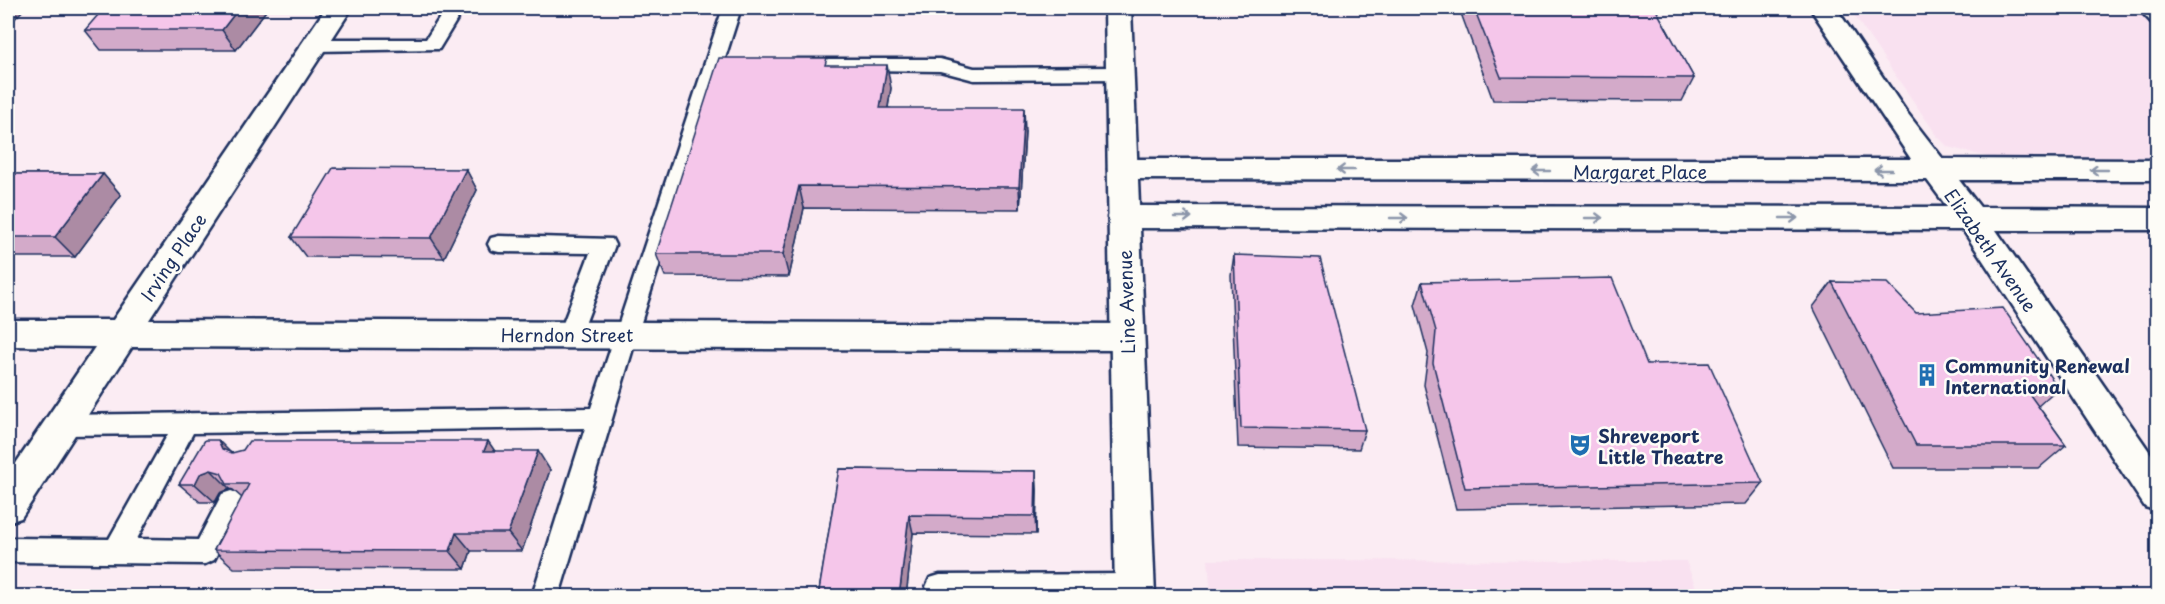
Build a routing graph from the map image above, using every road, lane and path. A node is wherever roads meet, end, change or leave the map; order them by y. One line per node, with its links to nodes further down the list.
1 (339, 8): 8 (street, Irving Place)
2 (454, 8): 8 (lane)
3 (732, 8): 9 (lane)
4 (1118, 8): 12 (street, Line Avenue)
5 (1822, 8): 14 (street, Elizabeth Avenue)
6 (2147, 8): 7 (lane)
7 (2157, 19)
8 (314, 45): 21 (street, Irving Place)
9 (713, 64): 10 (lane); 23 (lane)
10 (737, 64)
11 (785, 64): 12 (lane)
12 (1120, 73): 13 (street, Line Avenue)
13 (1123, 169): 14 (street, Margaret Place, one-way to 13); 16 (street, Line Avenue)
14 (1935, 170): 15 (street, Margaret Place, one-way to 14); 17 (street, Elizabeth Avenue)
15 (2157, 170)
16 (1124, 217): 17 (street, one-way to 17); 24 (street, Line Avenue)
17 (1972, 219): 18 (street); 30 (street, Elizabeth Avenue)
18 (2157, 219)
19 (499, 244): 22 (lane)
20 (8, 333): 21 (street, Herndon Street)
21 (123, 333): 22 (street, Herndon Street); 28 (street, Irving Place)
22 (571, 334): 23 (street, Herndon Street)
23 (625, 335): 24 (street, Herndon Street); 25 (lane)
24 (1127, 337): 36 (street, Line Avenue)
25 (600, 418): 26 (lane); 37 (lane)
26 (272, 423): 27 (lane); 29 (lane)
27 (186, 424): 28 (lane); 34 (lane)
28 (61, 425): 32 (street, Irving Place)
29 (257, 450)
30 (2157, 495)
31 (231, 502): 34 (lane)
32 (8, 506)
33 (8, 550): 34 (lane)
34 (117, 550)
35 (940, 587): 36 (lane)
36 (1135, 591)
37 (546, 597)

